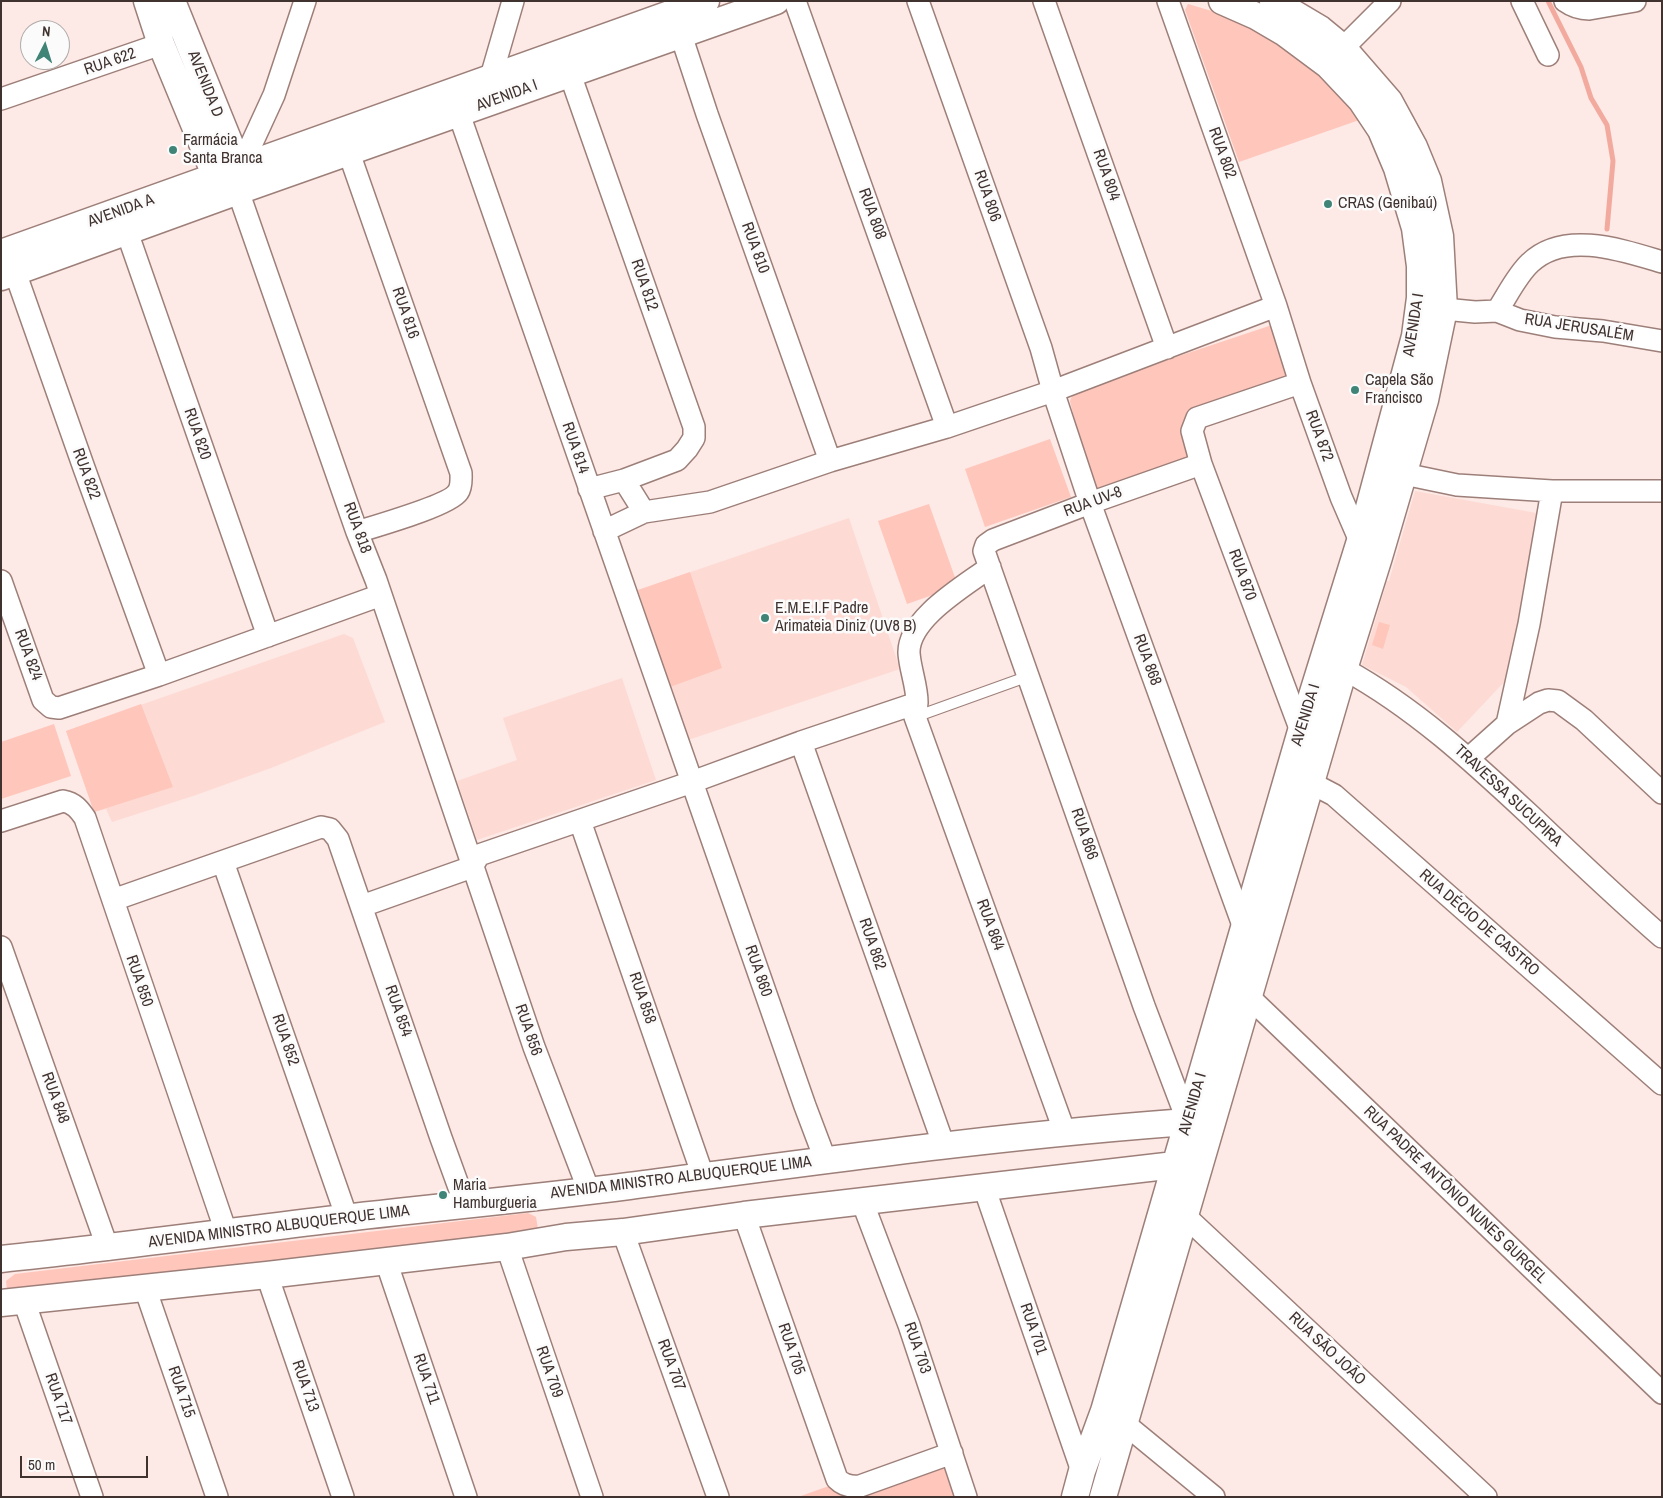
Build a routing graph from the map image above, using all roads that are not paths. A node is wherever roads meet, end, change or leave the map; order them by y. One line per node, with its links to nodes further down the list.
1 (146, 1): 18 (street, AVENIDA D)
2 (172, 1): 27 (street, AVENIDA D)
3 (304, 1): 27 (street)
4 (513, 1): 22 (street)
5 (706, 1): 21 (street, AVENIDA I)
6 (776, 1): 17 (street, AVENIDA I)
7 (795, 1): 38 (street, RUA 808)
8 (918, 1): 37 (street, RUA 806)
9 (1044, 1): 35 (street, RUA 804)
10 (1168, 1): 31 (street, RUA 802)
11 (1222, 1): 51 (street, AVENIDA I)
12 (1273, 1): 19 (street, AVENIDA I)
13 (1390, 1): 19 (street)
14 (1522, 1): 20 (street)
15 (1565, 1): 16 (street)
16 (1635, 1)
17 (682, 35): 21 (street, AVENIDA I); 39 (street, RUA 810)
18 (162, 44): 23 (street, RUA 622); 26 (street, AVENIDA D)
19 (1343, 48): 32 (street, AVENIDA I)
20 (1548, 55)
21 (566, 63): 22 (street, AVENIDA I); 24 (street, AVENIDA I); 42 (street, RUA 812)
22 (491, 77): 27 (street, AVENIDA I)
23 (1, 99)
24 (459, 114): 25 (street, AVENIDA I); 43 (street, RUA 814)
25 (349, 153): 27 (street, AVENIDA I); 49 (street, RUA 816)
26 (216, 177): 27 (street, AVENIDA A); 29 (street, AVENIDA A)
27 (239, 180): 28 (street, AVENIDA A); 49 (street, RUA 818)
28 (127, 232): 29 (street, AVENIDA A); 55 (street, RUA 820)
29 (16, 262): 57 (street, RUA 822)
30 (1662, 262): 33 (street)
31 (1276, 306): 35 (street); 36 (street, RUA 872)
32 (1444, 308): 33 (street, RUA JERUSALÉM); 41 (street, AVENIDA I)
33 (1498, 312): 34 (street, RUA JERUSALÉM)
34 (1662, 341)
35 (1167, 348): 37 (street)
36 (1300, 383): 40 (street, RUA 870); 51 (street, RUA 872)
37 (1053, 391): 38 (street); 46 (street, RUA 868)
38 (947, 427): 39 (street)
39 (830, 461): 47 (street)
40 (1201, 464): 46 (street, RUA UV-8); 61 (street, RUA 870)
41 (1404, 474): 44 (street); 51 (street, AVENIDA I)
42 (624, 480): 43 (street, RUA 812); 47 (street)
43 (589, 489): 48 (street, RUA 814)
44 (1552, 491): 45 (street); 60 (street)
45 (1662, 491)
46 (1090, 503): 50 (street, RUA UV-8); 73 (street, RUA 868)
47 (644, 512): 48 (street)
48 (604, 531): 65 (street, RUA 814)
49 (357, 532): 54 (street, RUA 818)
50 (986, 545): 52 (street, RUA 866)
51 (1370, 549): 56 (street, AVENIDA I); 61 (street, AVENIDA I)
52 (990, 567): 58 (street, RUA 866); 59 (street, RUA 864)
53 (1, 582): 57 (street, RUA 824)
54 (381, 595): 55 (street); 70 (street, RUA 818)
55 (268, 636): 57 (street)
56 (1344, 669): 63 (street, TRAVESSA SUCUPIRA); 64 (street, AVENIDA I)
57 (159, 675)
58 (1029, 676): 59 (lane); 78 (street, RUA 866)
59 (916, 710): 62 (street); 79 (street, RUA 864)
60 (1507, 724): 63 (street); 66 (street)
61 (1301, 731): 64 (street, AVENIDA I)
62 (801, 742): 65 (street); 80 (street, RUA 862)
63 (1469, 758): 74 (street, TRAVESSA SUCUPIRA)
64 (1300, 779): 73 (street, AVENIDA I); 76 (street, AVENIDA I); 77 (street, RUA DÉCIO DE CASTRO)
65 (692, 782): 68 (street); 81 (street, RUA 860)
66 (1662, 793)
67 (1, 821): 71 (street, RUA 850)
68 (580, 821): 70 (street); 83 (street, RUA 858)
69 (223, 862): 71 (street); 72 (street, RUA 854); 91 (street, RUA 852)
70 (472, 867): 72 (street); 85 (street, RUA 856)
71 (113, 900): 92 (street, RUA 850)
72 (362, 906): 88 (street, RUA 854)
73 (1244, 928): 78 (street, AVENIDA I)
74 (1662, 937)
75 (1, 948): 96 (street, RUA 848)
76 (1248, 997): 78 (street, AVENIDA I); 102 (street, RUA PADRE ANTÔNIO NUNES GURGEL)
77 (1662, 1084)
78 (1200, 1121): 79 (street, AVENIDA MINISTRO ALBUQUERQUE LIMA); 82 (street, AVENIDA I)
79 (1065, 1133): 80 (street, AVENIDA MINISTRO ALBUQUERQUE LIMA)
80 (944, 1146): 81 (street, AVENIDA MINISTRO ALBUQUERQUE LIMA)
81 (825, 1159): 83 (street, AVENIDA MINISTRO ALBUQUERQUE LIMA)
82 (1188, 1163): 84 (street); 89 (street, AVENIDA I)
83 (703, 1176): 85 (street, AVENIDA MINISTRO ALBUQUERQUE LIMA)
84 (984, 1187): 87 (street); 105 (street, RUA 701)
85 (589, 1191): 86 (street, AVENIDA MINISTRO ALBUQUERQUE LIMA)
86 (557, 1195): 88 (street, AVENIDA MINISTRO ALBUQUERQUE LIMA); 94 (street)
87 (862, 1201): 90 (street); 104 (street, RUA 703)
88 (465, 1204): 91 (street, AVENIDA MINISTRO ALBUQUERQUE LIMA)
89 (1174, 1213): 103 (street, AVENIDA I); 116 (street, RUA SÃO JOÃO)
90 (744, 1215): 93 (street); 104 (street, RUA 705)
91 (347, 1218): 92 (street, AVENIDA MINISTRO ALBUQUERQUE LIMA)
92 (226, 1232): 96 (street, AVENIDA MINISTRO ALBUQUERQUE LIMA)
93 (623, 1232): 94 (street); 111 (street, RUA 707)
94 (566, 1237): 95 (street)
95 (507, 1247): 98 (street); 110 (street, RUA 709)
96 (108, 1248): 97 (street, AVENIDA MINISTRO ALBUQUERQUE LIMA)
97 (1, 1259)
98 (386, 1261): 99 (street); 109 (street, RUA 711)
99 (267, 1275): 100 (street); 108 (street, RUA 713)
100 (145, 1288): 101 (street); 107 (street, RUA 715)
101 (12, 1302): 106 (street, RUA 717)
102 (1662, 1393)
103 (1114, 1418): 105 (street, AVENIDA I); 114 (street, AVENIDA I); 115 (street)
104 (952, 1453): 112 (street, RUA 703)
105 (1082, 1471): 113 (street, AVENIDA I)
106 (92, 1497)
107 (218, 1497)
108 (343, 1497)
109 (466, 1497)
110 (592, 1497)
111 (718, 1497)
112 (966, 1497)
113 (1075, 1497)
114 (1104, 1497)
115 (1214, 1497)
116 (1486, 1497)

